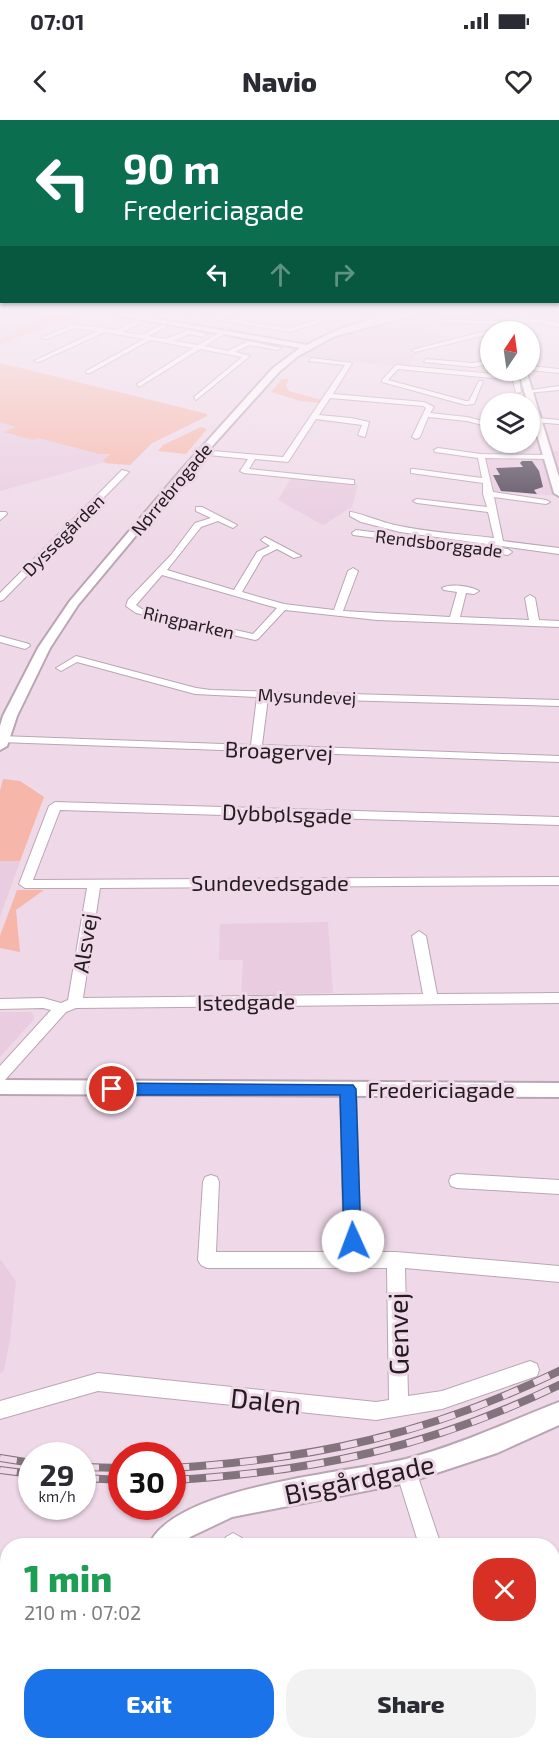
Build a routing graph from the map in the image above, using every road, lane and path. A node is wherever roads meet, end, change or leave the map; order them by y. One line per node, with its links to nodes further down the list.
1 (208, 388): 11 (street)
2 (260, 388): 23 (street, Nørrebrogade)
3 (333, 388): 10 (street)
4 (410, 388): 5 (street)
5 (478, 388)
6 (517, 388): 8 (street)
7 (559, 388): 8 (street)
8 (523, 389): 9 (street)
9 (525, 393)
10 (328, 396): 12 (street); 13 (street)
11 (196, 398)
12 (426, 415): 15 (street); 19 (street)
13 (314, 417): 18 (street); 20 (street)
14 (540, 420): 16 (street)
15 (480, 422)
16 (559, 422)
17 (540, 430): 28 (street)
18 (362, 435)
19 (416, 437)
20 (294, 446): 21 (street); 27 (street)
21 (308, 447)
22 (438, 450): 25 (street)
23 (202, 452): 27 (street); 68 (street, Nørrebrogade)
24 (517, 453): 26 (street)
25 (481, 456): 26 (street); 31 (street, Rendsborggade)
26 (518, 456): 28 (street)
27 (253, 457): 32 (street)
28 (548, 457): 33 (street)
29 (414, 471): 31 (street)
30 (125, 472): 56 (street, Dyssegården)
31 (485, 480): 34 (street, Rendsborggade)
32 (351, 482)
33 (559, 493)
34 (487, 494): 36 (street); 38 (street, Rendsborggade)
35 (417, 501): 38 (street, Rendsborggade)
36 (546, 502)
37 (199, 509): 40 (street)
38 (490, 510): 44 (street, Rendsborggade)
39 (353, 514): 44 (street, Rendsborggade)
40 (218, 518): 41 (street); 50 (street, Ringparken)
41 (233, 525)
42 (356, 533): 46 (street, Rendsborggade)
43 (265, 540): 45 (street)
44 (497, 541): 46 (street, Rendsborggade)
45 (277, 546): 48 (street); 55 (street, Ringparken)
46 (524, 550): 47 (street, Rendsborggade); 49 (street, Rendsborggade)
47 (559, 551)
48 (297, 555)
49 (559, 559)
50 (160, 571): 55 (street, Ringparken); 58 (street, Ringparken)
51 (365, 574): 59 (street)
52 (447, 588): 53 (street)
53 (462, 590): 54 (street); 60 (street)
54 (474, 591)
55 (236, 594): 58 (street, Ringparken)
56 (0, 598)
57 (530, 598): 61 (street)
58 (283, 608): 59 (street, Ringparken)
59 (337, 614): 60 (street, Ringparken)
60 (454, 621): 61 (street, Ringparken)
61 (535, 624): 62 (street, Ringparken)
62 (559, 624)
63 (0, 639): 64 (street)
64 (25, 646)
65 (61, 668): 66 (street, Mysundevej)
66 (263, 694): 67 (street, Mysundevej); 69 (street)
67 (559, 703)
68 (1, 741): 69 (street, Broagervej)
69 (256, 749): 70 (street, Broagervej)
70 (559, 759)
71 (559, 820): 72 (street, Dybbølsgade)
72 (40, 843): 74 (street, Sundevedsgade)
73 (559, 881): 74 (street, Sundevedsgade)
74 (94, 883): 79 (street, Alsvej)
75 (419, 936): 77 (street)
76 (559, 998): 77 (street, Istedgade)
77 (431, 999): 79 (street, Istedgade)
78 (0, 1004): 79 (street, Istedgade)
79 (68, 1006): 80 (street)
80 (0, 1076)
81 (0, 1088): 82 (street, Fredericiagade)
82 (348, 1089): 83 (street, Fredericiagade); 87 (street)
83 (559, 1090)
84 (457, 1181): 86 (street)
85 (211, 1182): 87 (street)
86 (559, 1187)
87 (353, 1260): 88 (street)
88 (396, 1260): 89 (street); 91 (street, Genvej)
89 (559, 1274)
90 (530, 1370): 91 (street, Dalen)
91 (399, 1408): 92 (street, Dalen)
92 (0, 1410)
93 (559, 1413): 94 (street, Bisgårdgade)
94 (406, 1471): 95 (street, Bisgårdgade); 96 (street)
95 (170, 1538)
96 (428, 1538)

